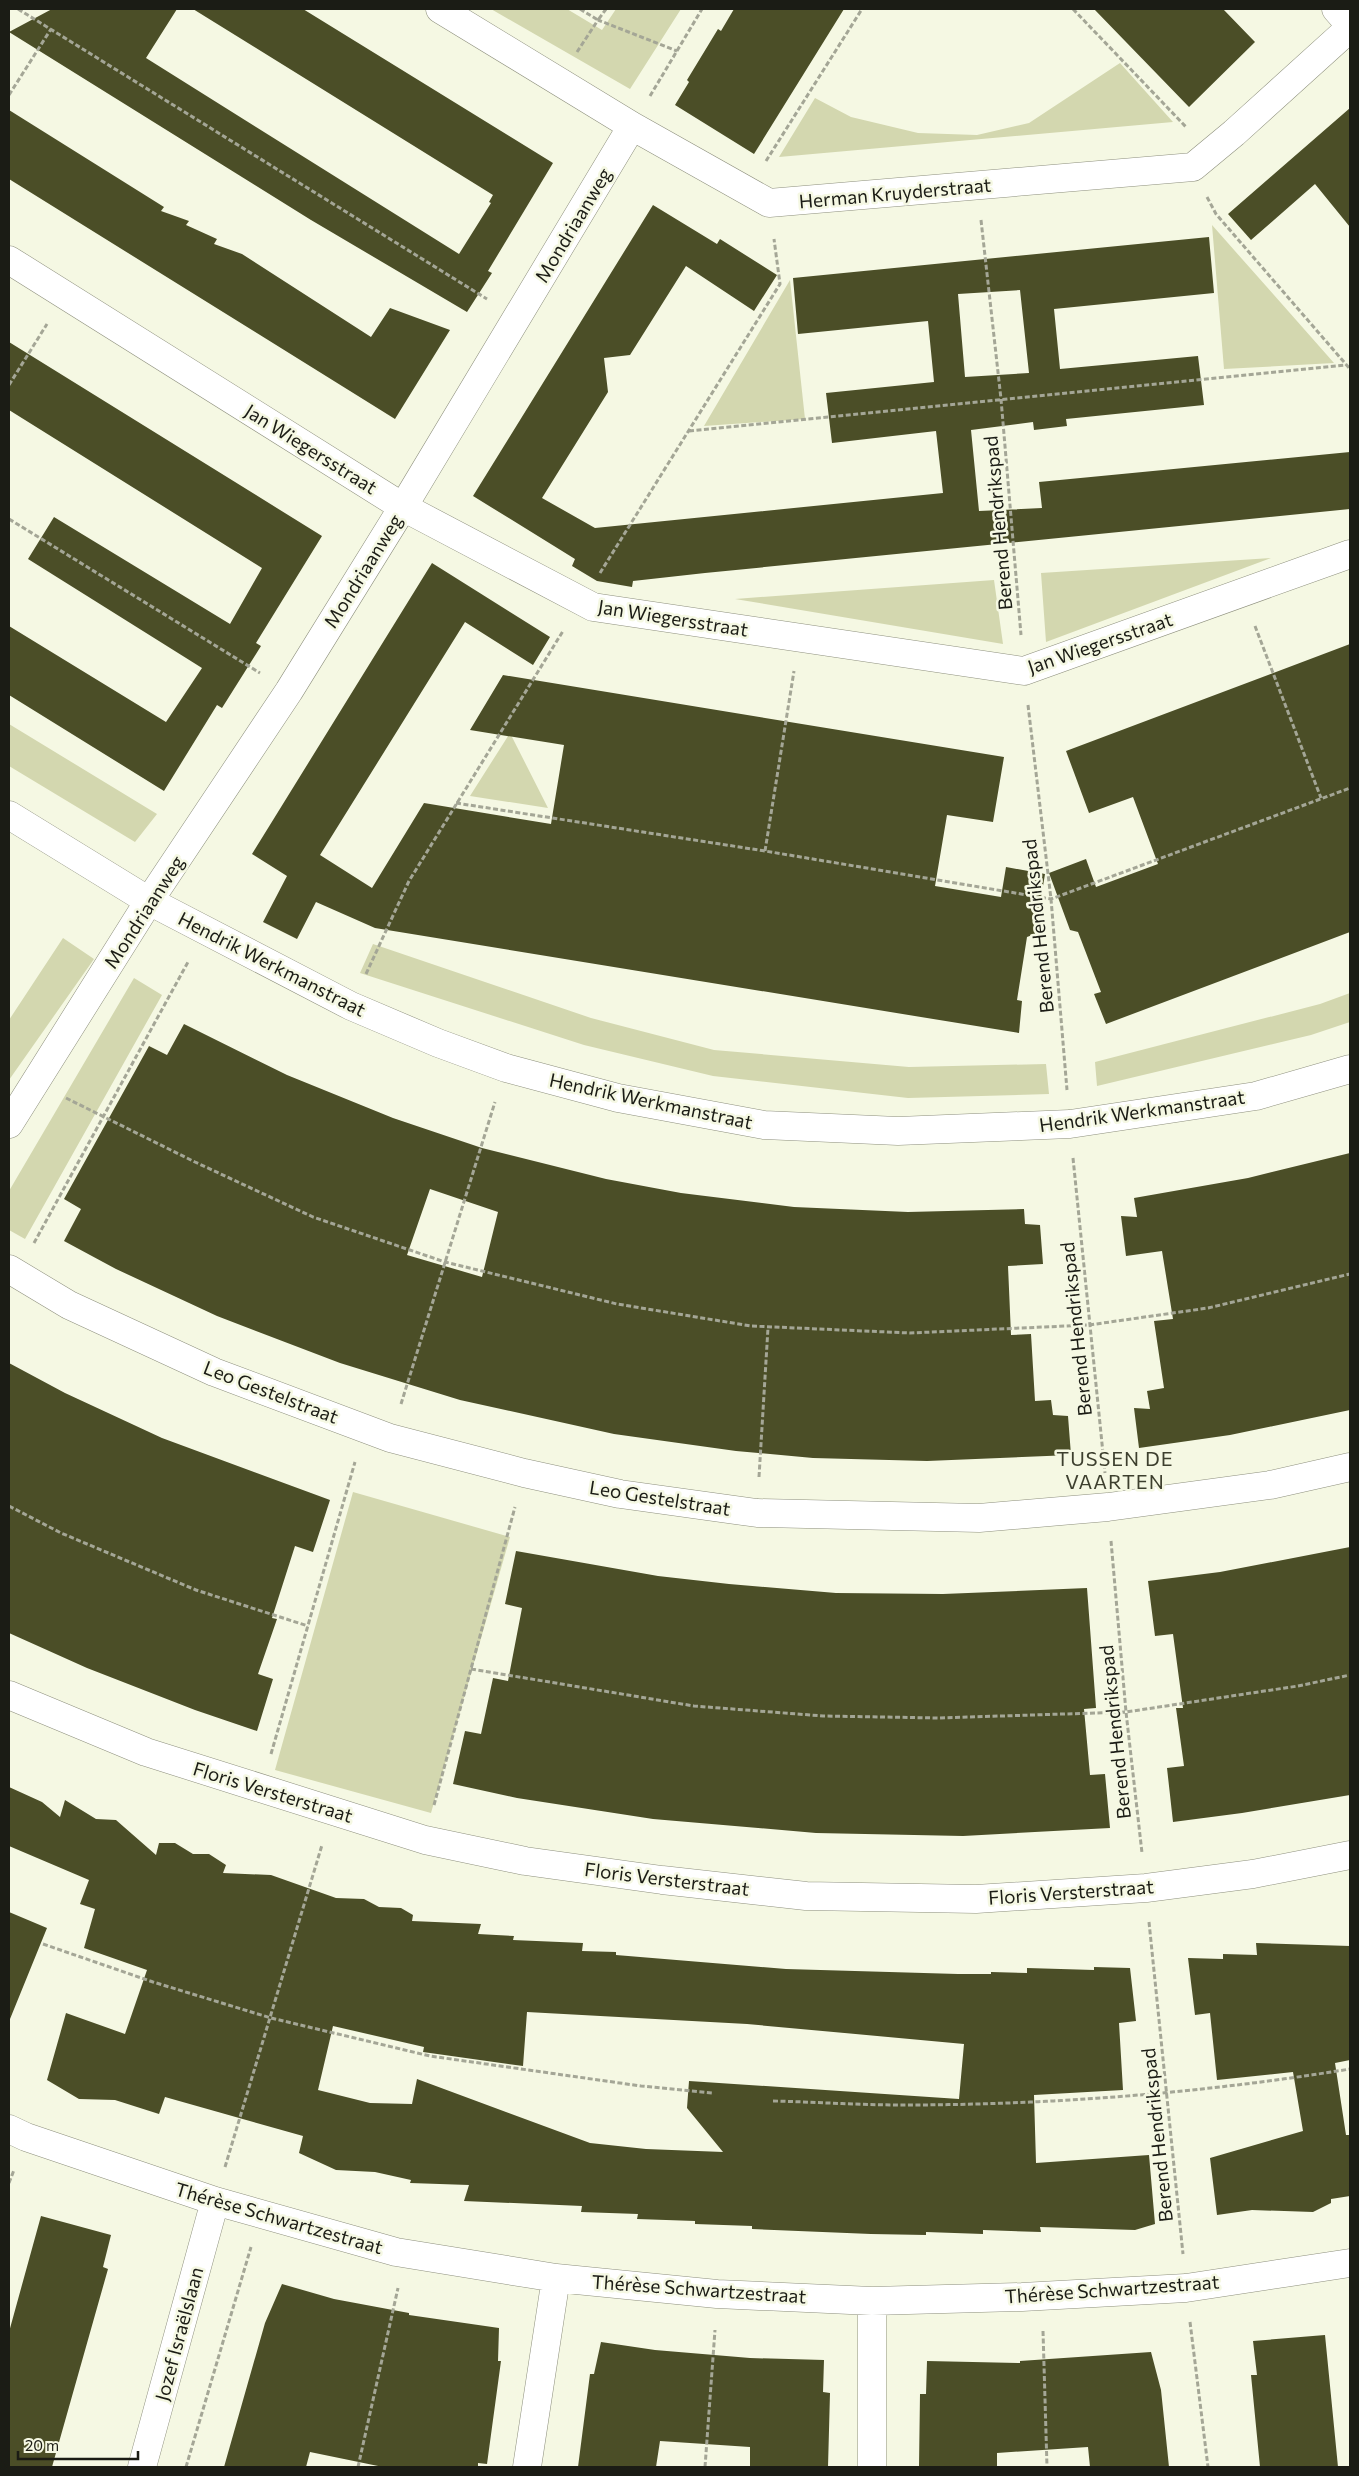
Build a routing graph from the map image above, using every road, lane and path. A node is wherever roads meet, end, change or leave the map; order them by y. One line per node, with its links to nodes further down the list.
1 (18, 9): 10 (path)
2 (440, 9): 12 (street, Herman Kruyderstraat)
3 (580, 9): 8 (path)
4 (606, 9): 8 (path)
5 (702, 9): 11 (path)
6 (862, 9): 16 (path)
7 (1336, 9): 9 (street)
8 (598, 20): 11 (path); 12 (path)
9 (1350, 26): 15 (street, Herman Kruyderstraat)
10 (51, 29): 13 (path); 19 (path)
11 (676, 51): 14 (path)
12 (558, 81): 14 (street, Herman Kruyderstraat)
13 (9, 95)
14 (632, 126): 16 (street, Herman Kruyderstraat); 19 (street, Mondriaanweg)
15 (978, 187): 16 (street, Herman Kruyderstraat); 22 (path, Berend Hendrikspad)
16 (746, 193)
17 (9, 260): 18 (street, Jan Wiegersstraat)
18 (66, 295): 21 (path); 24 (street, Jan Wiegersstraat)
19 (517, 318): 24 (street, Mondriaanweg)
20 (1346, 364): 22 (path)
21 (9, 385)
22 (1002, 400): 23 (path); 29 (path, Berend Hendrikspad)
23 (689, 432)
24 (403, 507): 28 (street, Jan Wiegersstraat); 30 (street, Mondriaanweg)
25 (9, 519): 30 (path)
26 (1350, 554): 27 (street, Jan Wiegersstraat)
27 (1243, 594): 29 (street, Jan Wiegersstraat); 32 (path)
28 (799, 637): 29 (street, Jan Wiegersstraat); 35 (path)
29 (1024, 671): 36 (path, Berend Hendrikspad)
30 (289, 691): 37 (street, Mondriaanweg)
31 (1350, 788): 32 (path)
32 (1321, 798): 36 (path)
33 (456, 803): 35 (path)
34 (9, 815): 37 (street, Hendrik Werkmanstraat)
35 (765, 851): 36 (path)
36 (1051, 899): 44 (path, Berend Hendrikspad)
37 (149, 901): 38 (street, Hendrik Werkmanstraat); 41 (street, Mondriaanweg)
38 (205, 930): 39 (street, Hendrik Werkmanstraat); 42 (path)
39 (506, 1068): 44 (street, Hendrik Werkmanstraat); 45 (path)
40 (1350, 1069): 44 (street, Hendrik Werkmanstraat)
41 (38, 1080): 42 (path); 43 (street, Mondriaanweg)
42 (103, 1117): 45 (path); 46 (path)
43 (9, 1124)
44 (1070, 1124): 48 (path, Berend Hendrikspad)
45 (445, 1262): 49 (path); 51 (path)
46 (13, 1272): 50 (street, Leo Gestelstraat)
47 (1350, 1274): 48 (path)
48 (1089, 1325): 49 (path); 55 (path, Berend Hendrikspad)
49 (768, 1328): 56 (path)
50 (365, 1428): 51 (street, Leo Gestelstraat); 57 (path)
51 (390, 1438): 53 (street, Leo Gestelstraat)
52 (1350, 1467): 55 (street, Leo Gestelstraat)
53 (524, 1473): 56 (street, Leo Gestelstraat); 58 (path)
54 (9, 1506): 57 (path)
55 (1108, 1508): 56 (street, Leo Gestelstraat); 61 (path, Berend Hendrikspad)
56 (757, 1513)
57 (308, 1626): 62 (path)
58 (471, 1669): 61 (path); 64 (path)
59 (1350, 1675): 61 (path)
60 (9, 1695): 62 (street, Floris Versterstraat)
61 (1126, 1712): 66 (path, Berend Hendrikspad)
62 (261, 1788): 63 (street, Floris Versterstraat)
63 (333, 1811): 64 (street, Floris Versterstraat); 68 (path)
64 (425, 1840): 66 (street, Floris Versterstraat)
65 (1350, 1855): 66 (street, Floris Versterstraat)
66 (1146, 1888): 71 (path, Berend Hendrikspad)
67 (43, 1944): 68 (path)
68 (271, 2018): 70 (path); 74 (path)
69 (1350, 2069): 71 (path)
70 (712, 2093)
71 (1166, 2093): 72 (path); 79 (path, Berend Hendrikspad)
72 (773, 2101)
73 (9, 2129): 74 (street, Thérèse Schwartzestraat)
74 (215, 2201): 75 (street, Thérèse Schwartzestraat); 83 (street, Jozef Israëlslaan)
75 (261, 2214): 76 (street, Thérèse Schwartzestraat); 84 (path)
76 (405, 2253): 78 (street, Thérèse Schwartzestraat); 85 (path)
77 (1350, 2263): 79 (street, Thérèse Schwartzestraat)
78 (556, 2278): 80 (street, Thérèse Schwartzestraat); 86 (street)
79 (1186, 2288): 81 (street, Thérèse Schwartzestraat); 90 (path, Berend Hendrikspad)
80 (717, 2294): 82 (street, Thérèse Schwartzestraat); 87 (path)
81 (1042, 2296): 82 (street, Thérèse Schwartzestraat); 89 (path)
82 (872, 2301): 88 (street)
83 (142, 2467)
84 (186, 2467)
85 (358, 2467)
86 (527, 2467)
87 (705, 2467)
88 (872, 2467)
89 (1047, 2467)
90 (1208, 2467)

